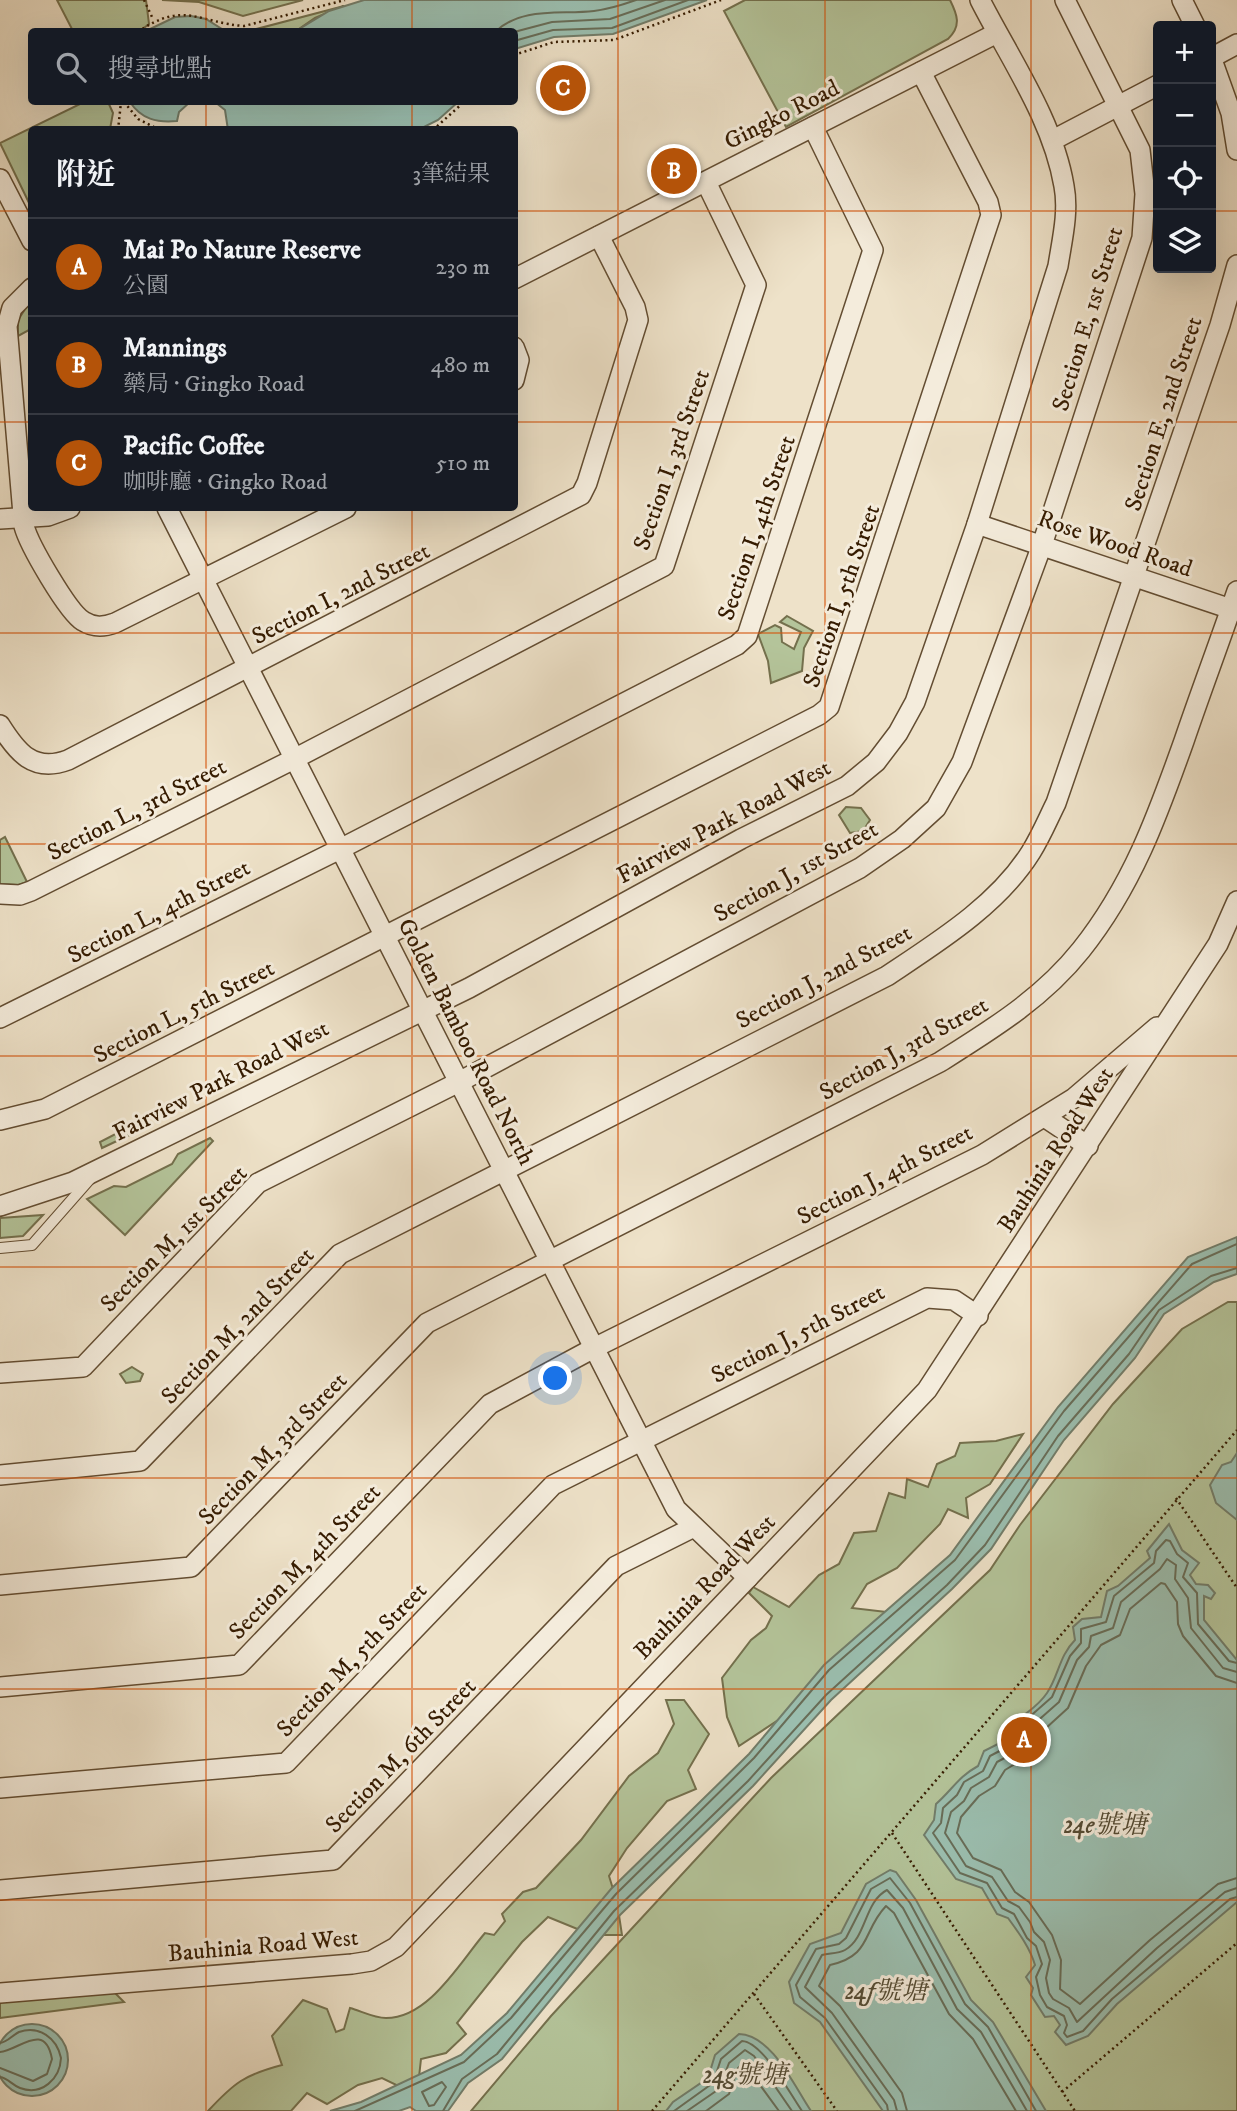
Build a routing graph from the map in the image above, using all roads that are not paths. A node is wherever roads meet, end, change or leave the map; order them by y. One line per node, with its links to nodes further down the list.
1 (980, 0): 5 (street, Fairview Park Road West)
2 (1065, 0): 11 (street, Section E, 1st Street)
3 (1182, 0): 4 (street)
4 (1192, 21)
5 (997, 33): 8 (street, Gingko Road); 13 (street, Fairview Park Road West)
6 (1237, 44): 7 (street)
7 (1216, 55)
8 (921, 72): 12 (street, Gingko Road); 38 (street, Section I, 5th Street)
9 (1216, 72): 14 (street)
10 (1153, 88): 11 (street)
11 (1119, 106): 13 (street); 28 (street, Section E, 1st Street)
12 (813, 127): 16 (street, Gingko Road); 35 (street, Section I, 4th Street)
13 (1053, 140): 27 (street, Fairview Park Road West)
14 (1237, 150)
15 (0, 180): 17 (street)
16 (706, 181): 18 (street, Gingko Road); 34 (street, Section I, 3rd Street)
17 (28, 234)
18 (599, 236): 20 (street, Gingko Road); 32 (street, Section I, 2nd Street)
19 (1237, 265): 29 (street, Section E, 2nd Street)
20 (518, 277)
21 (28, 292): 25 (street)
22 (62, 511): 25 (street)
23 (169, 511): 30 (street, Golden Bamboo Road North)
24 (340, 511): 30 (street)
25 (23, 518): 26 (street); 30 (street)
26 (0, 519)
27 (977, 524): 28 (street, Rose Wood Road); 39 (street, Fairview Park Road West)
28 (1042, 545): 29 (street, Rose Wood Road); 42 (street, Section J, 1st Street)
29 (1135, 577): 31 (street, Rose Wood Road); 46 (street, Section J, 2nd Street)
30 (203, 579): 32 (street, Golden Bamboo Road North)
31 (1235, 604): 50 (street, Section J, 3rd Street)
32 (249, 669): 33 (street, Section I, 2nd Street); 34 (street, Golden Bamboo Road North)
33 (0, 725)
34 (294, 759): 35 (street, Golden Bamboo Road North); 36 (street, Section L, 3rd Street)
35 (340, 849): 38 (street, Golden Bamboo Road North); 41 (street, Section L, 4th Street)
36 (0, 894)
37 (1237, 901): 40 (street, Bauhinia Road West)
38 (386, 938): 39 (street, Golden Bamboo Road North); 44 (street, Section L, 5th Street)
39 (421, 1009): 42 (street, Golden Bamboo Road North); 47 (street, Fairview Park Road West)
40 (1175, 1011): 43 (street, Section J, 4th Street); 45 (street, Bauhinia Road West)
41 (0, 1018)
42 (459, 1082): 46 (street, Golden Bamboo Road North); 53 (street, Section M, 1st Street)
43 (1046, 1118): 45 (street); 52 (street, Section J, 4th Street)
44 (0, 1120)
45 (1088, 1146): 51 (street, Bauhinia Road West)
46 (503, 1169): 50 (street, Golden Bamboo Road North); 55 (street, Section M, 2nd Street)
47 (97, 1171): 48 (street, Fairview Park Road West); 49 (lane)
48 (0, 1206)
49 (0, 1248)
50 (550, 1262): 52 (street, Golden Bamboo Road North); 58 (street, Section M, 3rd Street)
51 (978, 1316): 54 (street, Section J, 5th Street); 57 (street, Bauhinia Road West)
52 (594, 1348): 54 (street, Golden Bamboo Road North); 59 (street, Section M, 4th Street)
53 (0, 1373)
54 (641, 1441): 56 (street, Golden Bamboo Road North); 60 (street, Section M, 5th Street)
55 (0, 1475)
56 (694, 1527): 57 (street, Golden Bamboo Road North); 61 (street, Section M, 6th Street)
57 (748, 1578): 62 (street, Bauhinia Road West)
58 (0, 1585)
59 (0, 1687)
60 (0, 1788)
61 (0, 1890)
62 (0, 1993)

